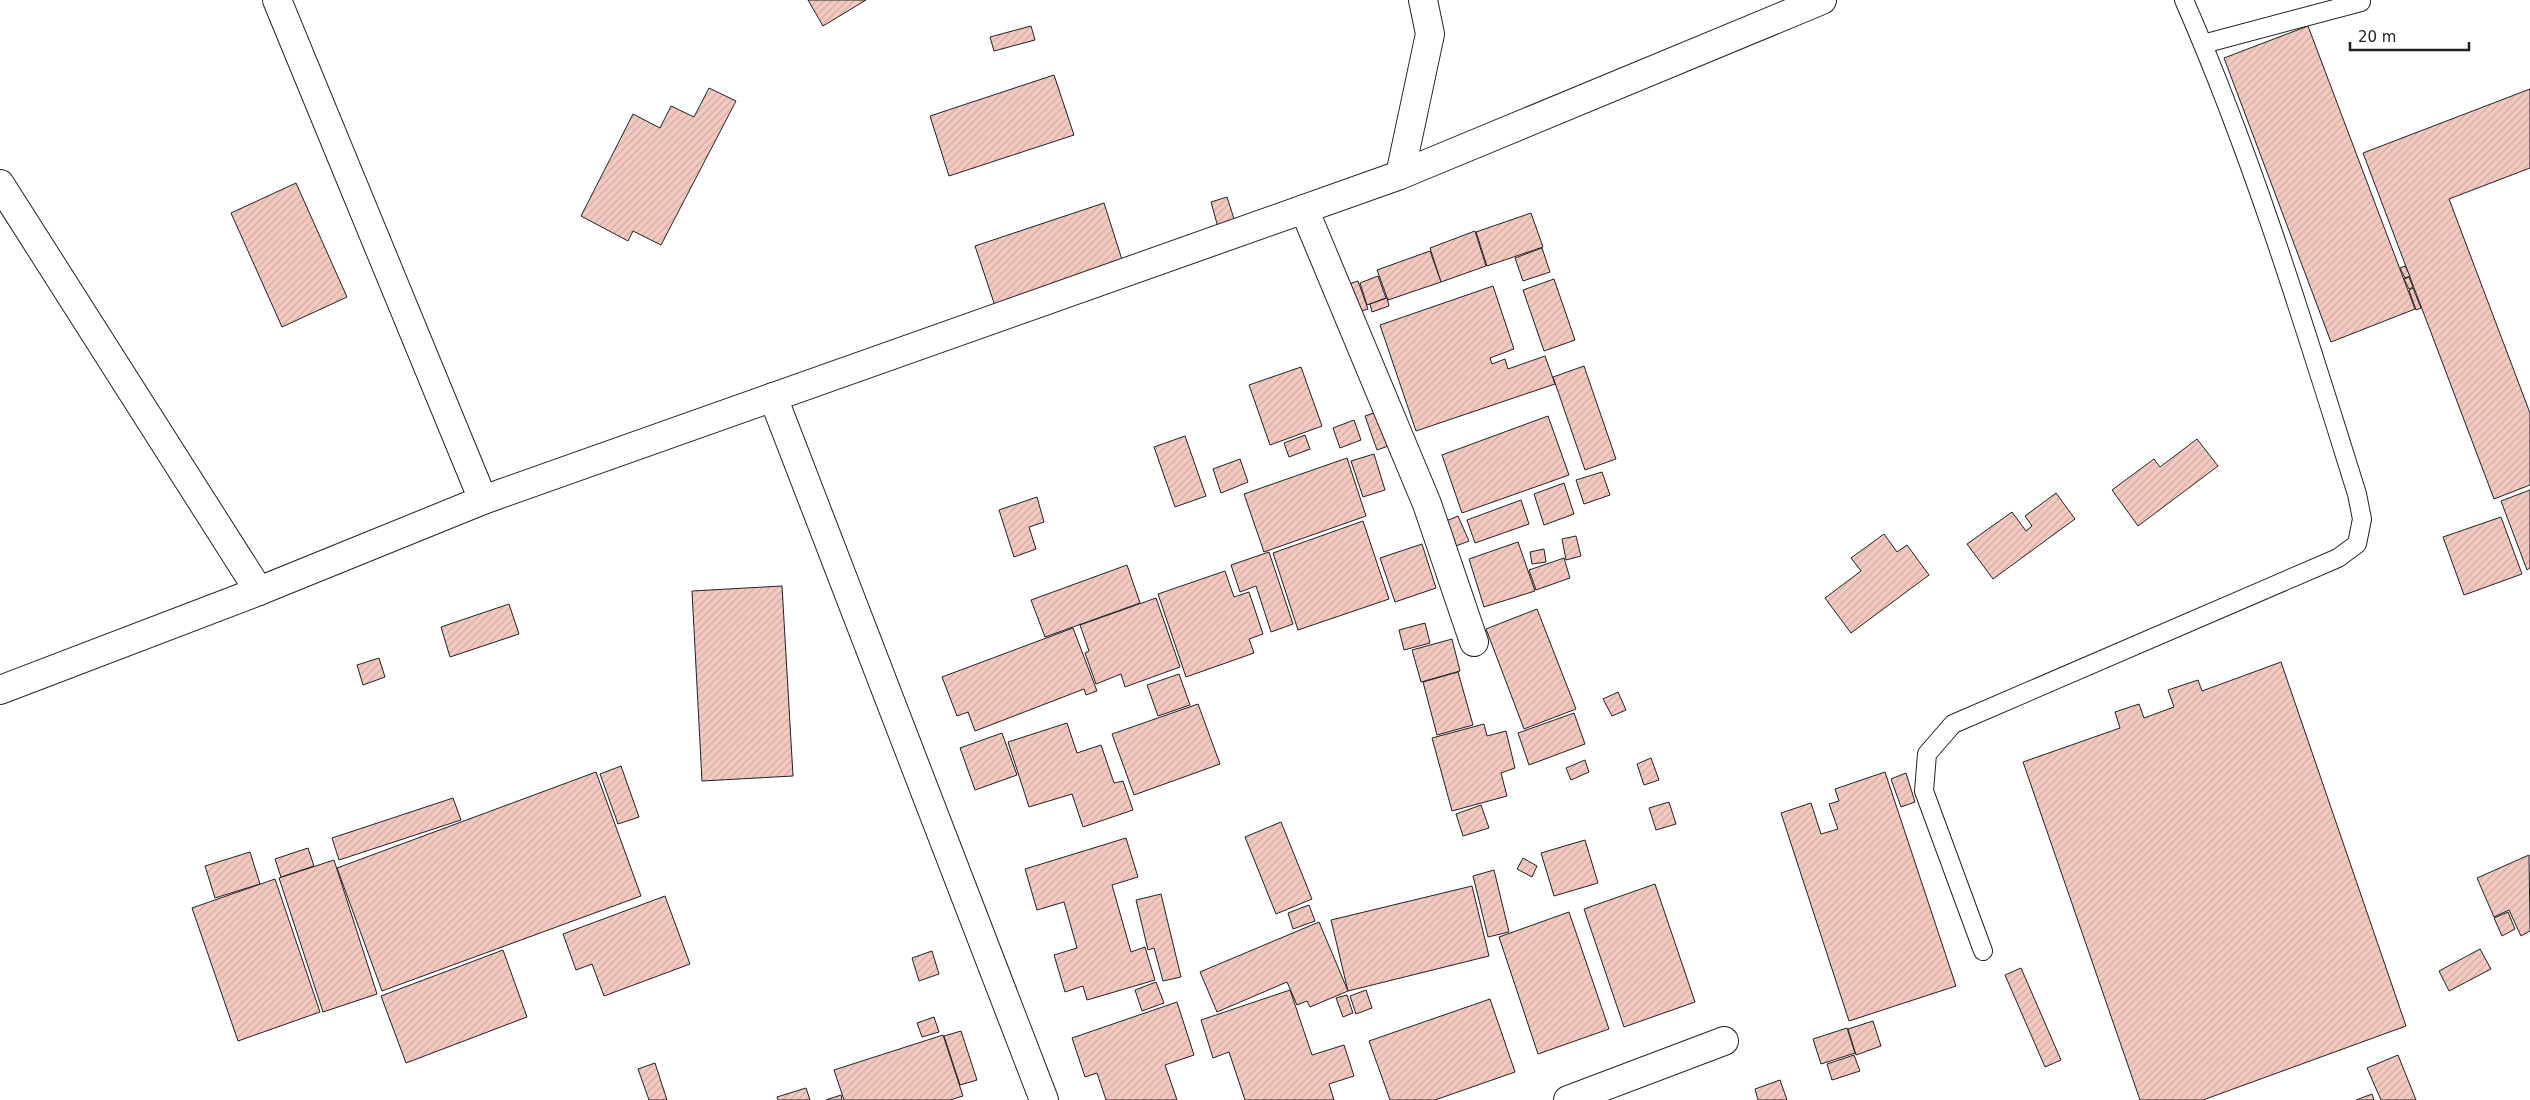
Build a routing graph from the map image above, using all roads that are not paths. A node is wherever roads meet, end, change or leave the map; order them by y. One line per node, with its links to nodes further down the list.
1 (277, 0): 11 (street)
2 (1423, 0): 7 (street)
3 (1822, 0): 7 (street)
4 (2184, 0): 6 (lane)
5 (2361, 2): 6 (lane)
6 (2203, 44): 15 (lane)
7 (1400, 175): 9 (street)
8 (0, 184): 12 (street)
9 (1304, 209): 10 (street); 13 (street)
10 (774, 397): 11 (street); 17 (street)
11 (483, 500): 12 (street)
12 (260, 591): 14 (street)
13 (1474, 642)
14 (0, 690)
15 (1982, 951)
16 (1724, 1041): 18 (street)
17 (1044, 1100)
18 (1568, 1100)

